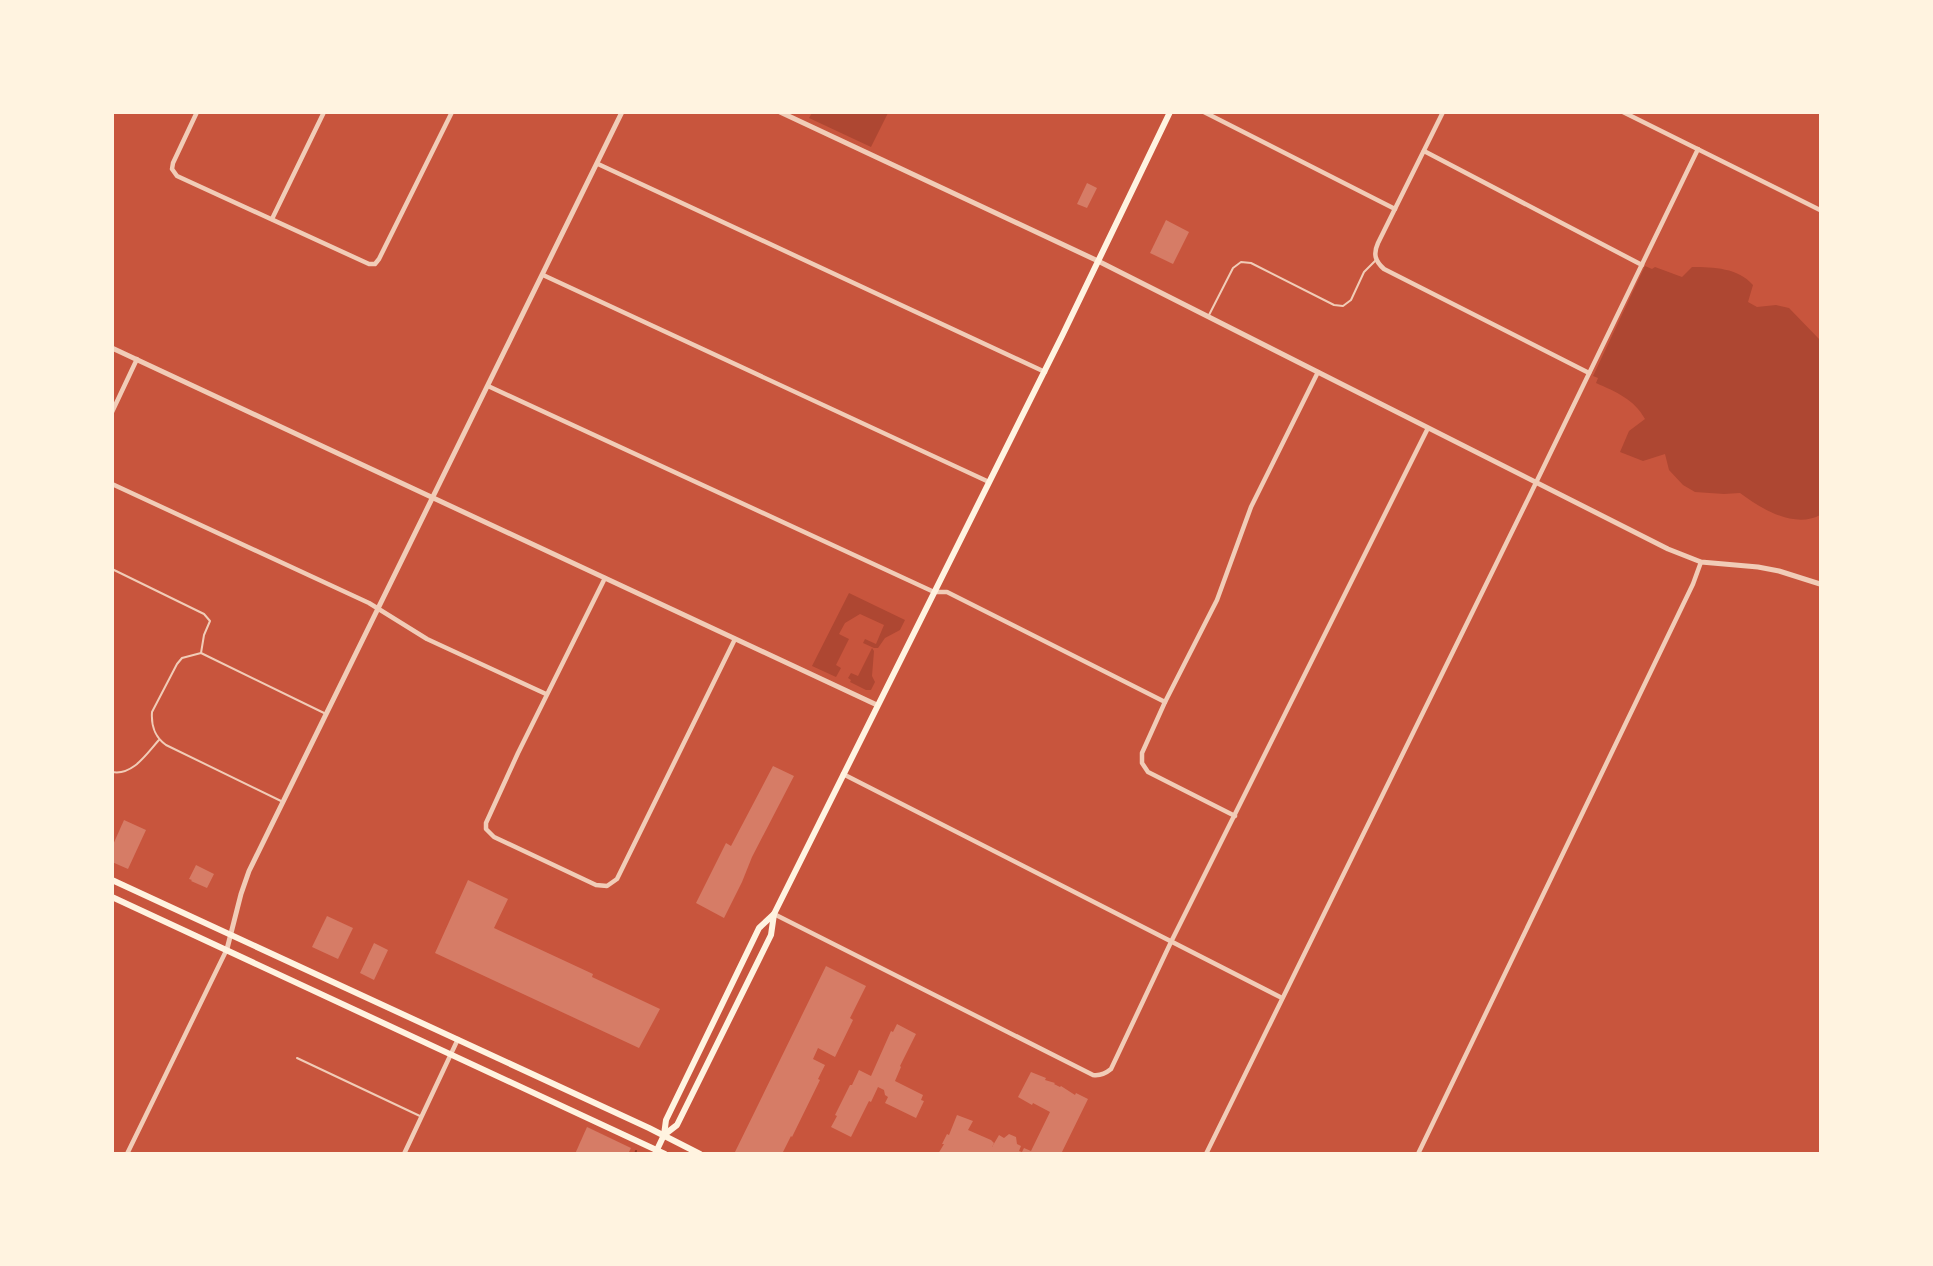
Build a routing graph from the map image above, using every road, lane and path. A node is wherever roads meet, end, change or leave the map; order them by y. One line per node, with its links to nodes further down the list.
1 (197, 112): 15 (street)
2 (324, 112): 15 (street)
3 (452, 112): 15 (street)
4 (622, 112): 12 (street)
5 (780, 112): 17 (street)
6 (1170, 112): 17 (main road)
7 (1204, 112): 13 (street)
8 (1443, 112): 11 (street)
9 (1623, 112): 10 (street)
10 (1698, 149): 14 (street); 18 (street)
11 (1424, 151): 13 (street); 18 (street)
12 (598, 164): 19 (street); 23 (street)
13 (1395, 209): 16 (street)
14 (1821, 210)
15 (272, 219)
16 (1376, 260): 20 (lane); 25 (street)
17 (1098, 261): 20 (street); 23 (main road)
18 (1642, 265): 25 (street)
19 (543, 275): 26 (street); 30 (street)
20 (1208, 318): 24 (street)
21 (112, 348): 22 (street)
22 (137, 359): 27 (street); 32 (street)
23 (1045, 372): 30 (main road)
24 (1318, 372): 28 (street); 42 (street)
25 (1589, 373): 29 (street)
26 (488, 386): 32 (street); 37 (street)
27 (112, 412)
28 (1428, 428): 29 (street); 49 (street)
29 (1536, 482): 33 (street); 56 (street)
30 (989, 483): 37 (main road)
31 (112, 484): 38 (street)
32 (434, 497): 35 (street); 38 (street)
33 (1701, 562): 36 (street); 68 (street)
34 (112, 569): 40 (lane)
35 (605, 578): 39 (street); 41 (street)
36 (1819, 584)
37 (934, 592): 42 (street); 43 (main road)
38 (379, 609): 41 (street); 44 (street)
39 (735, 639): 41 (street); 43 (street)
40 (201, 653): 44 (lane); 45 (lane)
41 (546, 694)
42 (1165, 702): 49 (street)
43 (877, 705): 47 (main road)
44 (327, 714): 48 (street)
45 (159, 740): 46 (lane); 48 (lane)
46 (112, 771)
47 (843, 774): 52 (main road); 54 (street)
48 (284, 802): 53 (street)
49 (1235, 816): 54 (street)
50 (112, 879): 53 (main road)
51 (112, 897): 55 (main road)
52 (774, 914): 54 (street); 61 (main road); 61 (main road)
53 (231, 934): 55 (street); 57 (main road)
54 (1171, 942): 56 (street)
55 (227, 949): 58 (main road); 63 (street)
56 (1282, 998): 67 (street)
57 (458, 1039): 58 (street); 61 (main road)
58 (452, 1053): 60 (street); 62 (main road)
59 (297, 1058): 60 (lane)
60 (422, 1117): 64 (street)
61 (664, 1135): 62 (main road); 66 (main road)
62 (656, 1152): 65 (main road)
63 (127, 1154)
64 (404, 1154)
65 (664, 1154)
66 (700, 1154)
67 (1206, 1154)
68 (1418, 1154)

